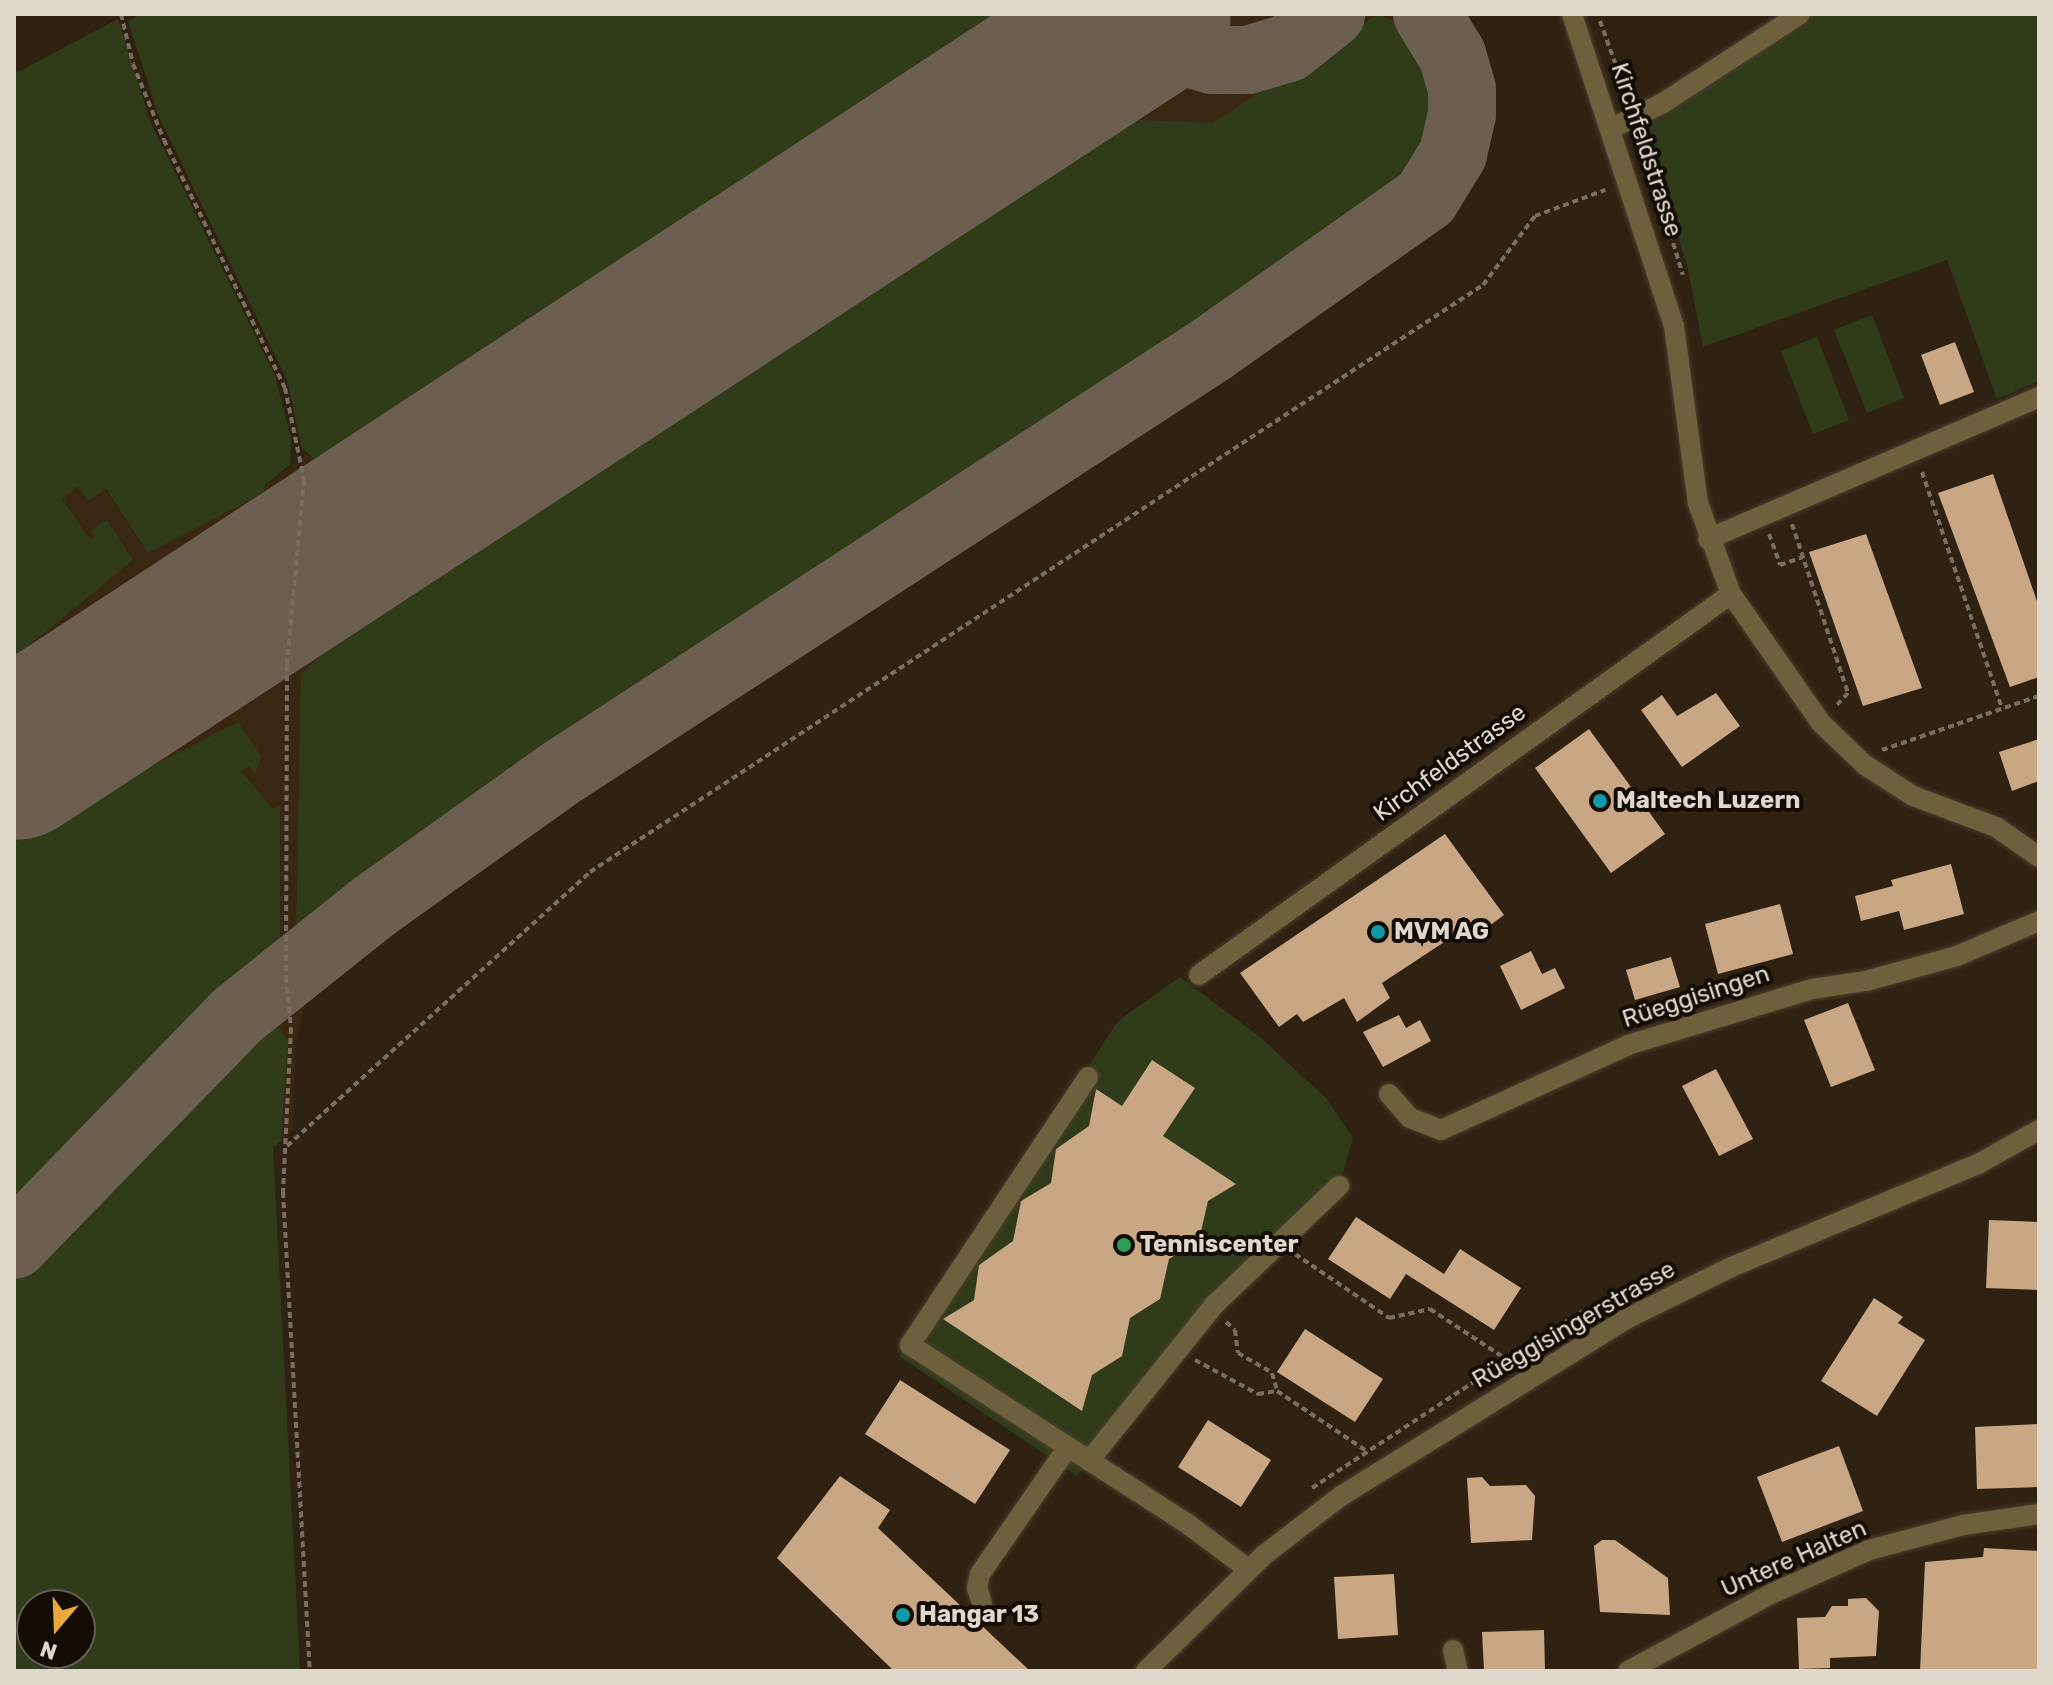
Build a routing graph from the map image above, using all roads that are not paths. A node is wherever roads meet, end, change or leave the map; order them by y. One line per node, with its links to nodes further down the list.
1 (1572, 14): 3 (street, Kirchfeldstrasse)
2 (1800, 14): 3 (street)
3 (1612, 128): 5 (street, Kirchfeldstrasse)
4 (2039, 397): 5 (street)
5 (1708, 539): 6 (street, Kirchfeldstrasse)
6 (1731, 594): 7 (street, Kirchfeldstrasse); 9 (street, Kirchfeldstrasse)
7 (2038, 855)
8 (2039, 921): 11 (street, Rüeggisingen)
9 (1199, 975)
10 (1088, 1077): 14 (street)
11 (1389, 1094)
12 (2039, 1130): 17 (street, Rüeggisingerstrasse)
13 (1339, 1186): 15 (street)
14 (1068, 1447): 15 (street); 18 (street)
15 (1089, 1461): 17 (street)
16 (2039, 1514): 22 (street, Untere Halten)
17 (1248, 1569): 20 (street, Rüeggisingerstrasse)
18 (982, 1603)
19 (1453, 1650): 21 (street)
20 (1146, 1671)
21 (1458, 1671)
22 (1628, 1671)

